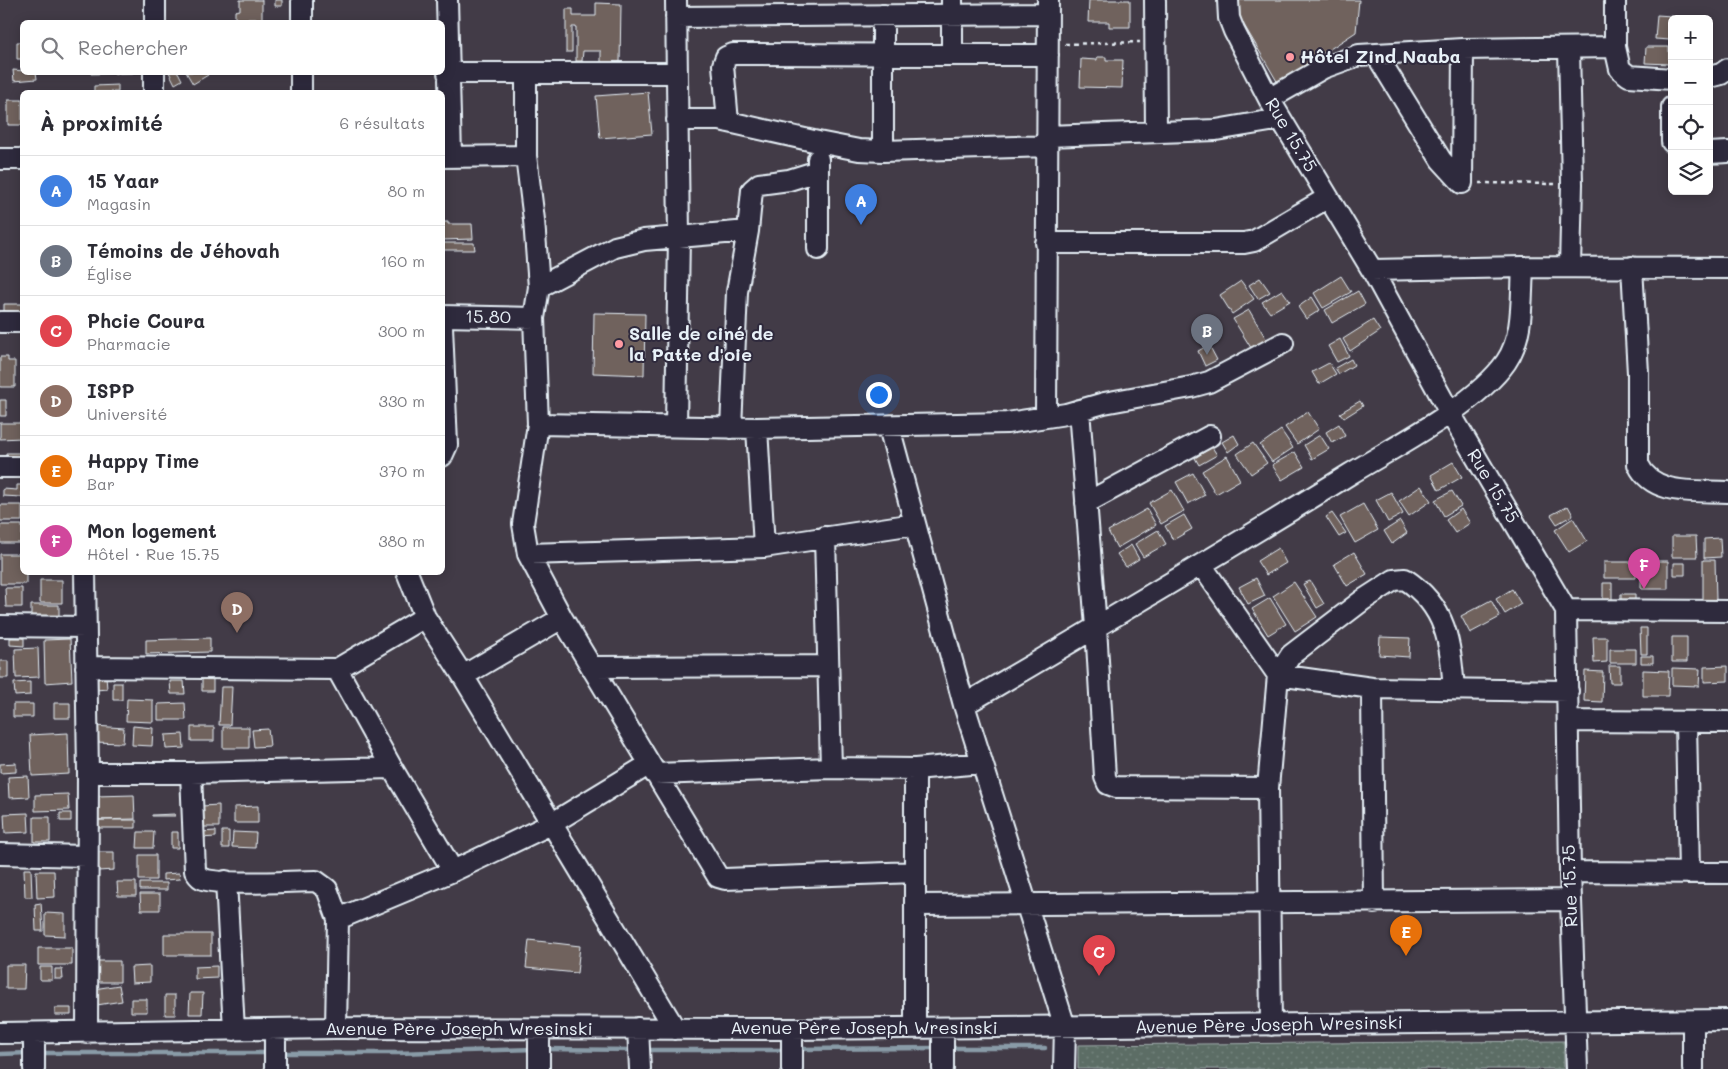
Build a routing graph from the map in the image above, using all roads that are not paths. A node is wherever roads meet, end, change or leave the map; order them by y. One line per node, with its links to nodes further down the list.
1 (155, 0): 11 (street)
2 (302, 0): 12 (street)
3 (447, 0): 21 (street)
4 (1155, 0): 34 (street)
5 (1615, 0): 13 (street)
6 (952, 7): 7 (street); 10 (street); 18 (street)
7 (1048, 7): 15 (street)
8 (676, 9): 10 (street); 23 (street)
9 (1228, 9): 30 (street, Rue 15.75)
10 (883, 15): 17 (street)
11 (155, 20)
12 (302, 20)
13 (1615, 47): 14 (street); 27 (street)
14 (1569, 48): 16 (street); 51 (street)
15 (1048, 49): 18 (street); 35 (street)
16 (1464, 49): 19 (street); 19 (street)
17 (883, 54): 18 (street); 33 (street); 37 (street)
18 (952, 54)
19 (1376, 54): 30 (street)
20 (1728, 69): 26 (street)
21 (448, 73): 22 (street); 41 (street)
22 (526, 73): 23 (street); 40 (street)
23 (676, 73): 32 (street)
24 (154, 75): 28 (street)
25 (301, 75): 29 (street)
26 (1713, 76)
27 (1668, 79)
28 (154, 90)
29 (301, 90)
30 (1269, 99): 31 (street, Rue 15.75)
31 (1281, 119): 34 (street); 45 (street, Rue 15.75)
32 (678, 120): 33 (street); 47 (street)
33 (728, 122): 36 (street)
34 (1156, 132): 35 (street)
35 (1047, 141): 37 (street); 48 (street)
36 (818, 142): 37 (street); 44 (street)
37 (883, 151)
38 (1728, 152): 39 (street)
39 (1713, 153)
40 (526, 156): 41 (street); 55 (street)
41 (447, 157)
42 (20, 159): 43 (street)
43 (0, 160)
44 (818, 170): 46 (street); 49 (street)
45 (1328, 198): 48 (street); 54 (street, Rue 15.75)
46 (748, 231): 47 (street); 68 (street)
47 (679, 236): 55 (street); 66 (street)
48 (1046, 243): 64 (street)
49 (818, 249)
50 (1523, 267): 51 (street); 54 (street); 63 (street)
51 (1570, 267): 52 (street)
52 (1632, 267): 53 (street); 74 (street)
53 (1728, 268)
54 (1372, 270): 63 (street, Rue 15.75)
55 (539, 287): 57 (street)
56 (445, 316): 57 (street, 15.80)
57 (534, 318): 65 (street)
58 (0, 322): 59 (street)
59 (20, 322)
60 (1283, 342): 62 (street)
61 (445, 397): 71 (street)
62 (1079, 410): 64 (street); 75 (street)
63 (1450, 413): 80 (street); 83 (street, Rue 15.75)
64 (1046, 417): 67 (street)
65 (538, 424): 66 (street); 79 (street)
66 (676, 426): 68 (street)
67 (889, 427): 69 (street); 76 (street)
68 (731, 428): 69 (street)
69 (757, 428): 78 (street)
70 (1210, 436): 75 (street)
71 (445, 449)
72 (0, 467): 73 (street)
73 (20, 467)
74 (1728, 492)
75 (1086, 503): 89 (street)
76 (914, 524): 77 (street); 99 (street)
77 (825, 537): 78 (street); 90 (street)
78 (764, 547): 79 (street)
79 (528, 554): 86 (street)
80 (1202, 566): 89 (street); 94 (street)
81 (85, 575): 88 (street)
82 (408, 575): 85 (street)
83 (1566, 610): 84 (street); 98 (street, Rue 15.75)
84 (1728, 611)
85 (425, 617): 93 (street); 95 (street)
86 (562, 618): 92 (street); 95 (street)
87 (0, 626): 88 (street)
88 (85, 627): 91 (street)
89 (1096, 627): 99 (street); 110 (street)
90 (828, 666): 92 (street); 105 (street)
91 (86, 667): 93 (street); 108 (street)
92 (592, 667): 106 (street)
93 (337, 669): 104 (street)
94 (1278, 675): 96 (street); 97 (street); 110 (street)
95 (464, 676): 111 (street)
96 (1372, 688): 97 (street); 121 (street)
97 (1454, 689): 98 (street)
98 (1568, 691): 100 (street, Rue 15.75)
99 (964, 705): 103 (street)
100 (1568, 721): 102 (street); 116 (street, Rue 15.75)
101 (1728, 722): 102 (street)
102 (1686, 723): 118 (street)
103 (981, 763): 107 (street); 124 (street)
104 (392, 768): 109 (street); 114 (street)
105 (831, 768): 106 (street); 107 (street)
106 (651, 769): 111 (street); 115 (street)
107 (915, 769): 115 (street)
108 (88, 773): 109 (street); 113 (street)
109 (191, 774): 119 (street)
110 (1268, 788): 122 (street)
111 (551, 824): 114 (street); 133 (street)
112 (0, 854): 113 (street)
113 (86, 856): 136 (street)
114 (453, 871): 125 (street)
115 (915, 872): 123 (street)
116 (1570, 872): 118 (street); 120 (street, Rue 15.75)
117 (1728, 872): 118 (street)
118 (1689, 873)
119 (226, 881): 125 (street); 135 (street)
120 (1570, 900): 121 (street); 128 (street, Rue 15.75)
121 (1374, 903): 122 (street)
122 (1269, 904): 124 (street); 129 (street)
123 (916, 905): 124 (street); 132 (street)
124 (1028, 906): 130 (street)
125 (338, 919): 131 (street)
126 (1728, 1020): 127 (street, Avenue Père Joseph Wresinski)
127 (1693, 1021): 128 (street, Avenue Père Joseph Wresinski); 146 (street)
128 (1576, 1022): 129 (street, Avenue Père Joseph Wresinski); 145 (street, Rue 15.75)
129 (1270, 1025): 130 (street, Avenue Père Joseph Wresinski)
130 (1065, 1027): 138 (street, Avenue Père Joseph Wresinski); 144 (street)
131 (336, 1028): 139 (street, Avenue Père Joseph Wresinski); 141 (street, Avenue Père Joseph Wresinski)
132 (915, 1028): 134 (street, Avenue Père Joseph Wresinski); 138 (street, Avenue Père Joseph Wresinski)
133 (674, 1029): 134 (street, Avenue Père Joseph Wresinski); 140 (street, Avenue Père Joseph Wresinski)
134 (792, 1029): 143 (street)
135 (234, 1030): 136 (street, Avenue Père Joseph Wresinski); 141 (street, Avenue Père Joseph Wresinski)
136 (87, 1033): 142 (street, Avenue Père Joseph Wresinski)
137 (0, 1034): 142 (street, Avenue Père Joseph Wresinski)
138 (943, 1048)
139 (539, 1049): 140 (street, Avenue Père Joseph Wresinski)
140 (639, 1049)
141 (275, 1051)
142 (34, 1052)
143 (792, 1069)
144 (1064, 1069)
145 (1576, 1069)
146 (1693, 1069)

